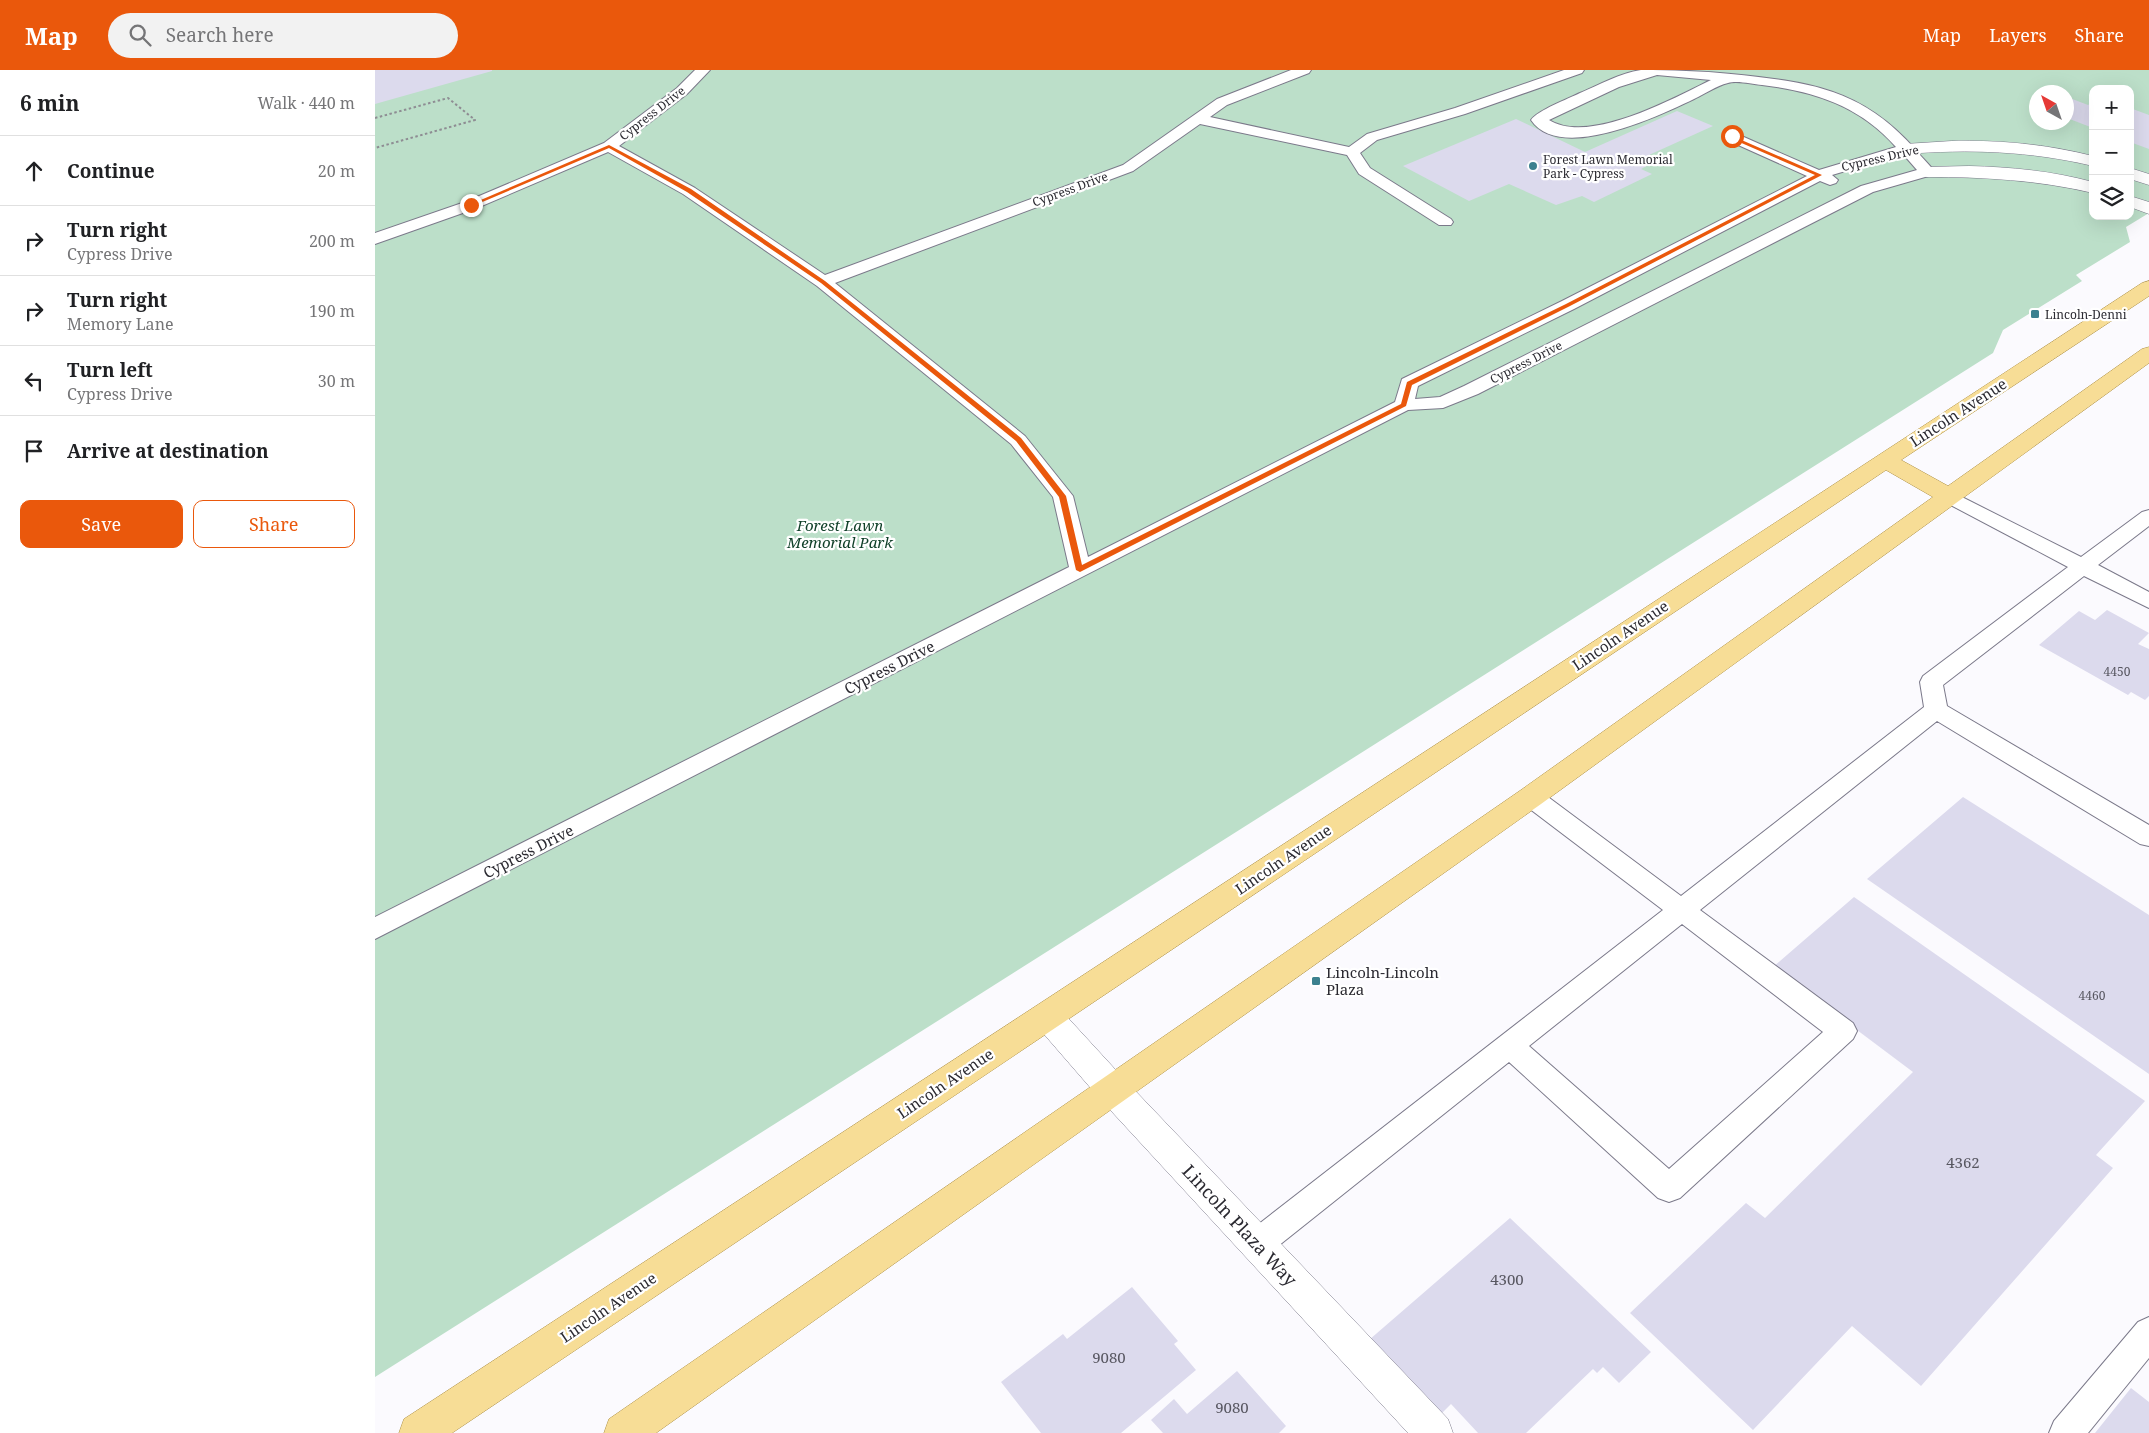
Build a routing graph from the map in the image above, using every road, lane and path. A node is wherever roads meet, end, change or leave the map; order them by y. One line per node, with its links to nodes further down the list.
1 (703, 70): 10 (lane, Cypress Drive)
2 (1304, 70): 8 (lane, Cypress Drive)
3 (1577, 70): 13 (lane)
4 (1648, 70): 5 (lane)
5 (1657, 70): 6 (lane); 6 (lane)
6 (1726, 78): 12 (lane)
7 (375, 118): 11 (path)
8 (1197, 119): 13 (lane); 25 (lane, Cypress Drive)
9 (1732, 136): 17 (lane)
10 (609, 146): 24 (lane, Cypress Drive); 25 (lane)
11 (375, 148)
12 (1905, 149): 14 (street, Cypress Drive); 15 (lane); 17 (lane, Cypress Drive)
13 (1352, 152): 23 (lane)
14 (2089, 160)
15 (1927, 172): 19 (street, Cypress Drive); 20 (lane, Cypress Drive)
16 (2134, 174): 18 (street)
17 (1820, 175): 20 (lane); 27 (lane, Cypress Drive)
18 (2149, 180)
19 (2089, 187)
20 (1859, 193): 29 (lane, Cypress Drive)
21 (2134, 202): 22 (street)
22 (2149, 208)
23 (1445, 222)
24 (375, 240)
25 (823, 282): 35 (lane)
26 (2149, 287): 31 (main road, Lincoln Avenue)
27 (1495, 341): 29 (lane); 30 (lane, Cypress Drive)
28 (2149, 353): 32 (main road)
29 (1529, 360): 30 (lane, Cypress Drive)
30 (1403, 405): 35 (lane, Cypress Drive)
31 (1885, 460): 32 (main road); 42 (main road, Lincoln Avenue)
32 (1950, 497): 34 (lane); 38 (main road)
33 (2149, 516): 34 (lane)
34 (2083, 567): 36 (lane); 37 (lane)
35 (1080, 570): 41 (lane, Cypress Drive)
36 (2149, 601)
37 (1937, 710): 39 (lane); 40 (lane)
38 (1531, 797): 40 (lane); 44 (main road)
39 (2149, 837)
40 (1683, 911): 43 (lane); 43 (lane)
41 (375, 929)
42 (1047, 1016): 44 (street, Lincoln Plaza Way); 47 (main road, Lincoln Avenue)
43 (1511, 1046): 45 (lane)
44 (1113, 1090): 45 (street, Lincoln Plaza Way); 48 (main road)
45 (1257, 1244): 49 (street, Lincoln Plaza Way)
46 (2149, 1332): 50 (lane)
47 (418, 1433)
48 (623, 1433)
49 (1434, 1433)
50 (2065, 1433)

